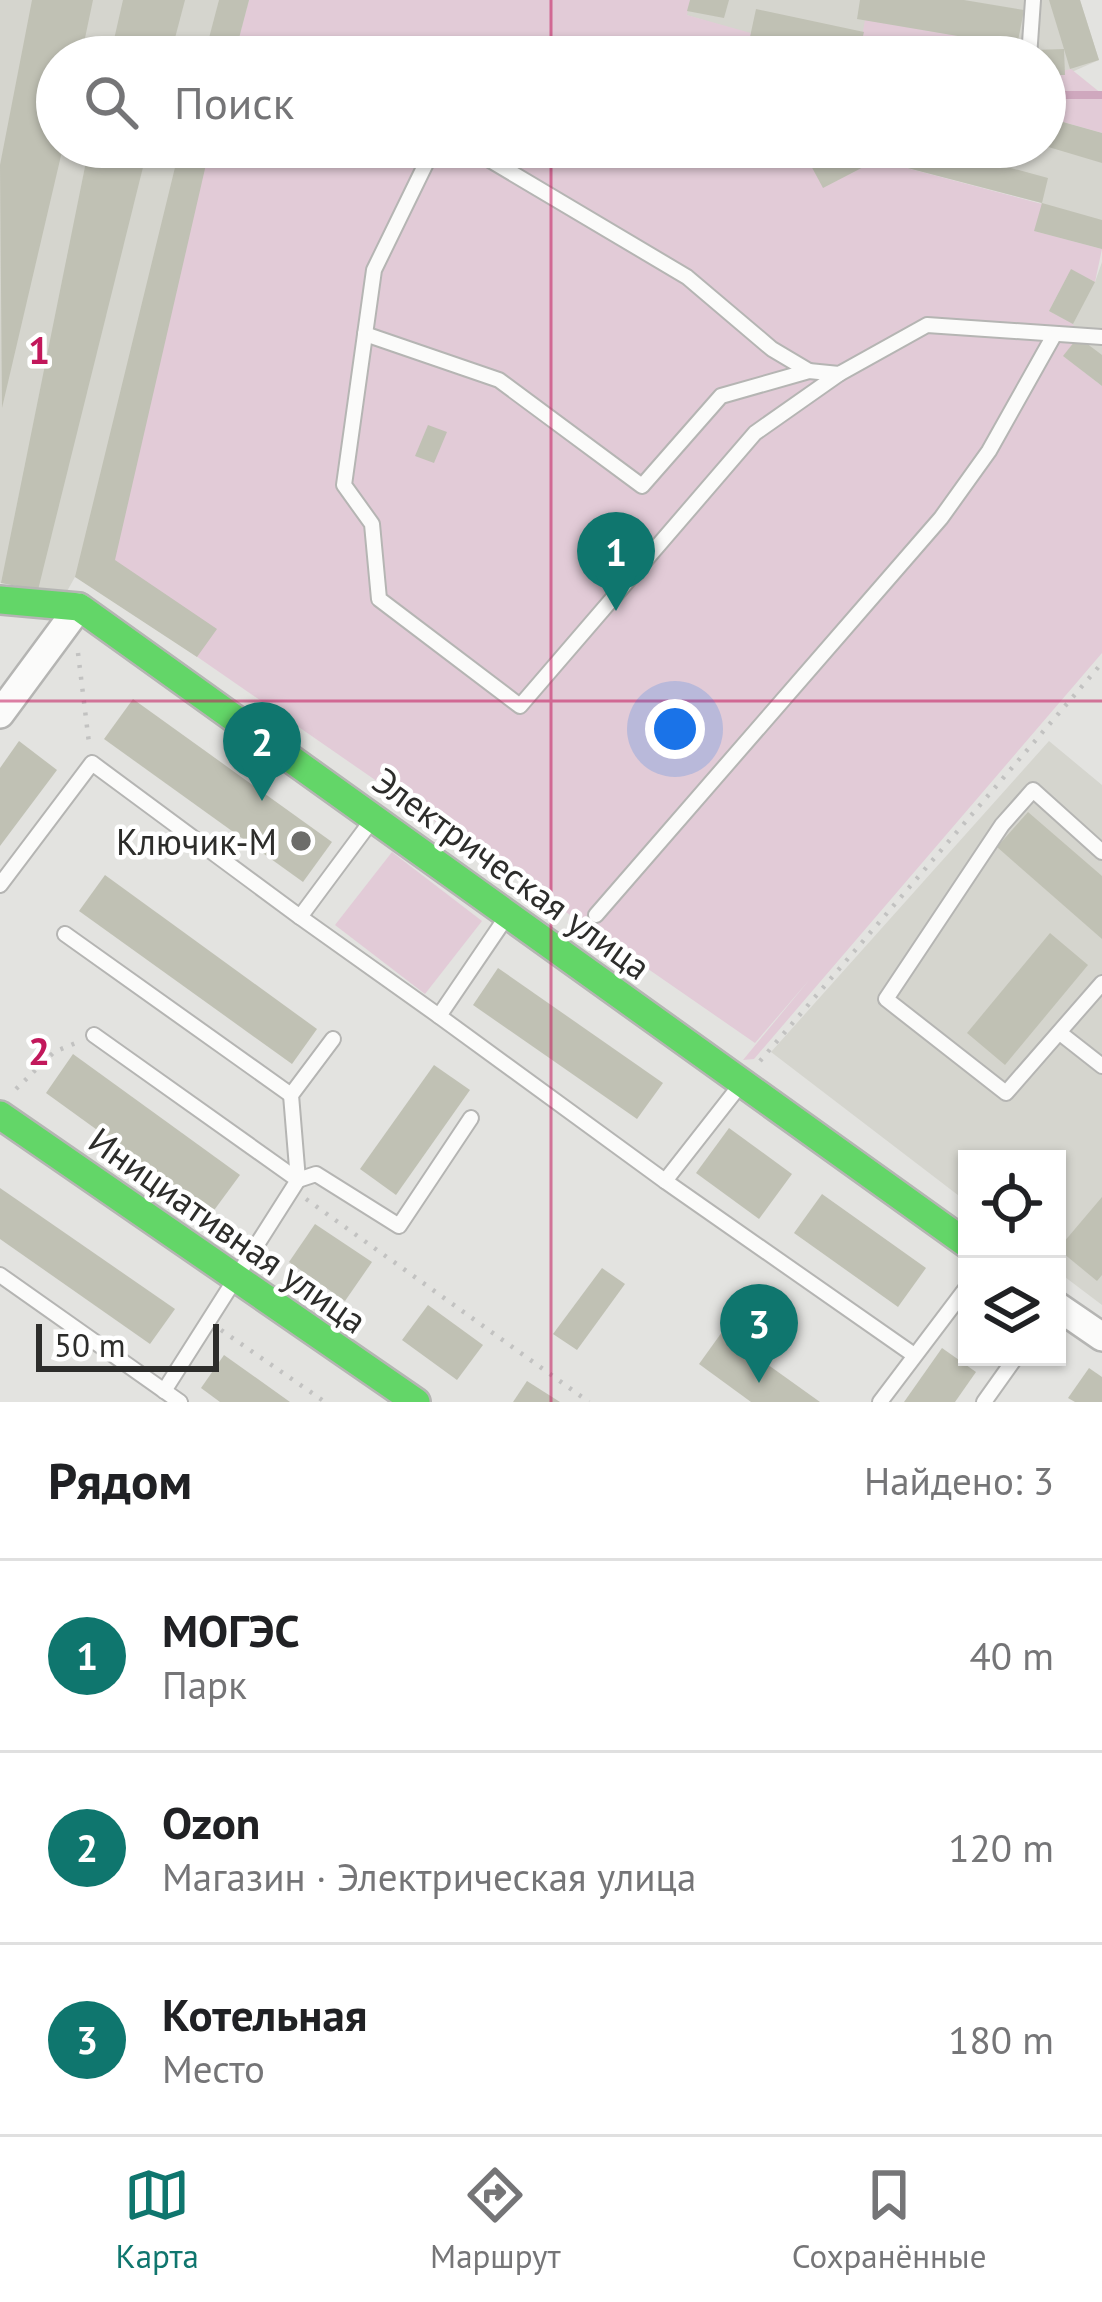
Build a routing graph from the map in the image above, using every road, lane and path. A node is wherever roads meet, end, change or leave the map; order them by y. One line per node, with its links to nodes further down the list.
1 (1033, 0): 2 (lane)
2 (1030, 36)
3 (424, 168): 5 (lane)
4 (503, 168): 8 (lane)
5 (365, 334): 8 (lane); 9 (lane)
6 (1053, 337): 7 (lane); 9 (lane); 18 (lane)
7 (1102, 337)
8 (809, 371): 9 (lane)
9 (839, 374)
10 (0, 600): 11 (street)
11 (79, 607): 13 (street); 14 (path); 15 (street, Электрическая улица)
12 (1102, 663): 28 (path)
13 (0, 714)
14 (92, 763): 17 (lane); 20 (lane)
15 (375, 816): 19 (street, Электрическая улица); 20 (lane)
16 (1102, 852): 24 (lane)
17 (0, 885)
18 (596, 914)
19 (508, 915): 23 (lane); 28 (street, Электрическая улица)
20 (300, 917): 23 (lane)
21 (65, 934): 29 (lane)
22 (1102, 983): 24 (lane)
23 (439, 1016): 32 (lane)
24 (1060, 1033): 27 (lane)
25 (94, 1035): 30 (path); 33 (lane)
26 (333, 1039): 29 (lane)
27 (1102, 1066)
28 (741, 1084): 32 (lane); 34 (street, Электрическая улица)
29 (291, 1095): 33 (lane)
30 (7, 1103): 36 (street, Инициативная улица)
31 (471, 1118): 33 (lane)
32 (665, 1181): 41 (lane)
33 (296, 1185): 36 (lane); 47 (path)
34 (958, 1238)
35 (0, 1275): 43 (lane)
36 (234, 1280): 39 (lane); 46 (street, Инициативная улица)
37 (958, 1299): 41 (lane)
38 (1066, 1312): 40 (street)
39 (208, 1321): 43 (lane); 45 (path)
40 (1102, 1337)
41 (914, 1355): 48 (lane)
42 (1010, 1366): 49 (lane)
43 (164, 1391): 44 (lane)
44 (180, 1402)
45 (325, 1402)
46 (416, 1402)
47 (589, 1402)
48 (880, 1402)
49 (984, 1402)

